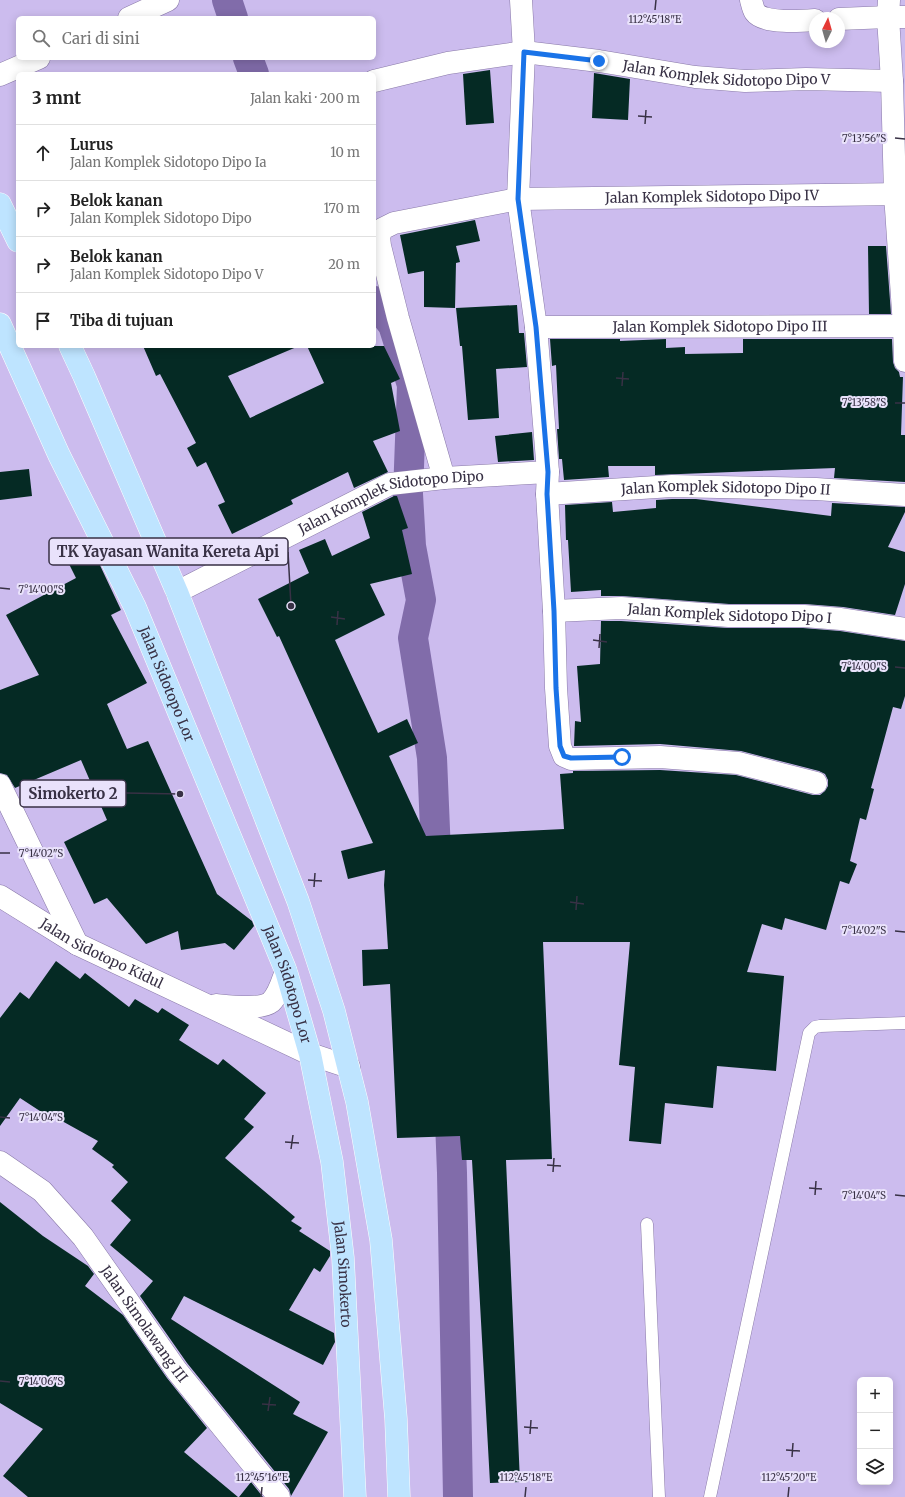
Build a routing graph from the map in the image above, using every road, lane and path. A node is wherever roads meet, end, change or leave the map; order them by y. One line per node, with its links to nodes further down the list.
1 (521, 0): 8 (street)
2 (751, 0): 7 (street)
3 (163, 1): 5 (street)
4 (894, 11): 6 (street); 11 (street)
5 (133, 16)
6 (845, 18)
7 (809, 20)
8 (524, 52): 11 (street, Jalan Komplek Sidotopo Dipo V); 12 (street, Jalan Komplek Sidotopo Dipo V); 14 (street)
9 (34, 60): 10 (street)
10 (0, 75)
11 (892, 80): 13 (street)
12 (376, 81)
13 (900, 194): 14 (street, Jalan Komplek Sidotopo Dipo IV); 18 (street)
14 (518, 199): 19 (street); 23 (street, Jalan Komplek Sidotopo Dipo IV)
15 (0, 204): 16 (highway)
16 (16, 236)
17 (0, 324): 33 (highway, Jalan Sidotopo Lor)
18 (904, 326): 19 (street, Jalan Komplek Sidotopo Dipo III); 21 (street)
19 (536, 327): 22 (street)
20 (71, 348): 26 (highway)
21 (905, 361)
22 (548, 472): 23 (street, Jalan Komplek Sidotopo Dipo); 24 (street)
23 (436, 479): 26 (street, Jalan Komplek Sidotopo Dipo)
24 (547, 494): 25 (street, Jalan Komplek Sidotopo Dipo II); 27 (street)
25 (905, 495)
26 (177, 592): 37 (highway)
27 (554, 611): 28 (street, Jalan Komplek Sidotopo Dipo I); 29 (street)
28 (905, 629)
29 (816, 783)
30 (0, 785): 32 (street)
31 (0, 896): 32 (street, Jalan Sidotopo Kidul)
32 (77, 944): 34 (street, Jalan Sidotopo Kidul)
33 (286, 971): 34 (street, Jalan Sidotopo Kidul); 36 (highway, Jalan Sidotopo Lor)
34 (206, 1005): 36 (street, Jalan Sidotopo Kidul)
35 (905, 1023): 44 (lane)
36 (310, 1054): 37 (street, Jalan Sidotopo Kidul); 41 (highway, Jalan Simokerto)
37 (349, 1067): 42 (highway)
38 (0, 1162): 40 (street, Jalan Simolawang III)
39 (647, 1224): 43 (lane)
40 (279, 1497)
41 (355, 1497)
42 (399, 1497)
43 (659, 1497)
44 (710, 1497)

